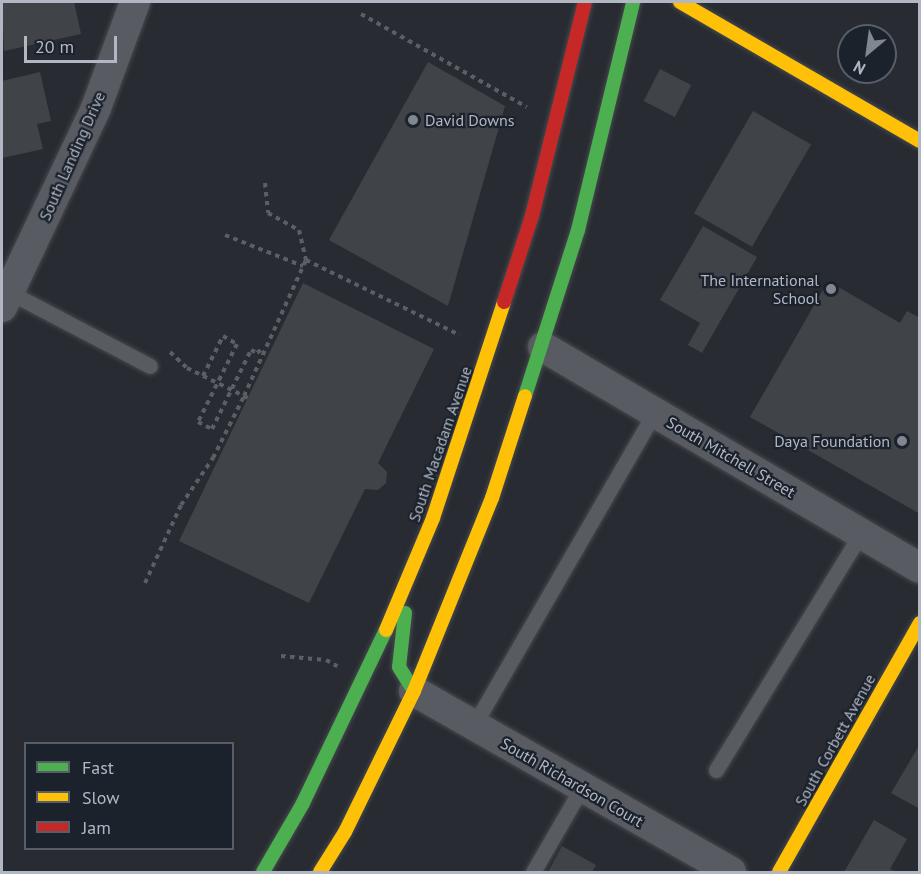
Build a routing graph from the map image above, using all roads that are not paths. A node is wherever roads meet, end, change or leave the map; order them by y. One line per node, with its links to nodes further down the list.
1 (135, 2): 6 (street, South Landing Drive)
2 (585, 2): 11 (main road, South Macadam Avenue)
3 (633, 2): 7 (main road)
4 (680, 2): 5 (main road)
5 (920, 141)
6 (5, 300): 8 (lane)
7 (543, 347): 9 (street, South Mitchell Street); 14 (main road)
8 (150, 366)
9 (654, 413): 10 (street, South Mitchell Street); 15 (lane)
10 (861, 534): 12 (street, South Mitchell Street); 16 (lane)
11 (423, 541): 14 (main road); 18 (main road, South Macadam Avenue)
12 (920, 567)
13 (920, 623): 22 (main road, South Corbett Avenue)
14 (414, 691): 15 (street, South Richardson Court); 19 (main road)
15 (474, 725): 17 (street, South Richardson Court)
16 (716, 770)
17 (582, 787): 20 (lane); 21 (street, South Richardson Court)
18 (263, 873)
19 (320, 873)
20 (533, 873)
21 (731, 873)
22 (779, 873)

